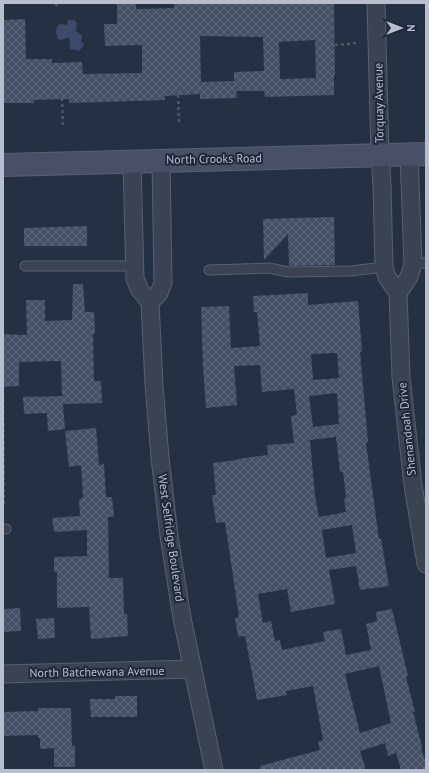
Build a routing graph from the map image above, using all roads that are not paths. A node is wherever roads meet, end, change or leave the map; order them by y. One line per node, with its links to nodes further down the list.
1 (376, 3): 3 (street, Torquay Avenue)
2 (417, 154): 3 (main road, North Crooks Road); 7 (street)
3 (380, 155): 4 (main road, North Crooks Road); 10 (street)
4 (161, 160): 5 (main road, North Crooks Road); 13 (street)
5 (132, 161): 6 (main road, North Crooks Road); 9 (street)
6 (3, 165)
7 (419, 264): 12 (street)
8 (25, 266): 9 (lane)
9 (134, 266): 13 (street)
10 (384, 267): 11 (lane); 12 (street)
11 (209, 270)
12 (398, 293): 14 (street, Shenandoah Drive)
13 (150, 302): 15 (street, West Selfridge Boulevard)
14 (426, 564)
15 (192, 670): 16 (street, North Batchewana Avenue); 17 (street, West Selfridge Boulevard)
16 (3, 674)
17 (214, 770)

